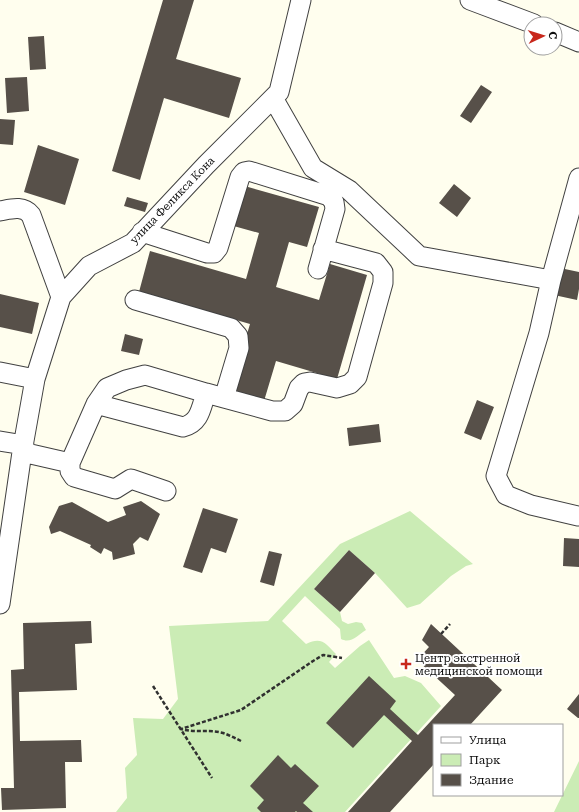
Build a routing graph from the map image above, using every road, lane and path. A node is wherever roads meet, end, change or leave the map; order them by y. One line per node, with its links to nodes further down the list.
1 (301, 0): 6 (street, улица Феликса Кона)
2 (470, 0): 3 (street)
3 (523, 20)
4 (563, 35): 5 (street)
5 (579, 42)
6 (273, 98): 9 (street, улица Феликса Кона); 12 (street)
7 (579, 178): 12 (street)
8 (0, 211): 13 (street)
9 (142, 232): 10 (street); 13 (street, улица Феликса Кона)
10 (324, 249): 11 (street); 17 (street)
11 (318, 269)
12 (551, 280): 23 (street)
13 (61, 298): 16 (street, улица Феликса Кона)
14 (135, 300): 17 (street)
15 (0, 372): 16 (street)
16 (35, 380): 20 (street, улица Феликса Кона)
17 (215, 395): 18 (street); 18 (street)
18 (96, 404): 21 (street)
19 (0, 441): 20 (street)
20 (23, 449): 21 (street); 24 (street, улица Феликса Кона)
21 (70, 463): 22 (street)
22 (166, 490)
23 (578, 516)
24 (0, 604)
25 (450, 624): 26 (path)
26 (441, 634)
27 (342, 658): 29 (path)
28 (153, 686): 29 (path)
29 (181, 729): 30 (path); 31 (path)
30 (240, 741)
31 (212, 778)

